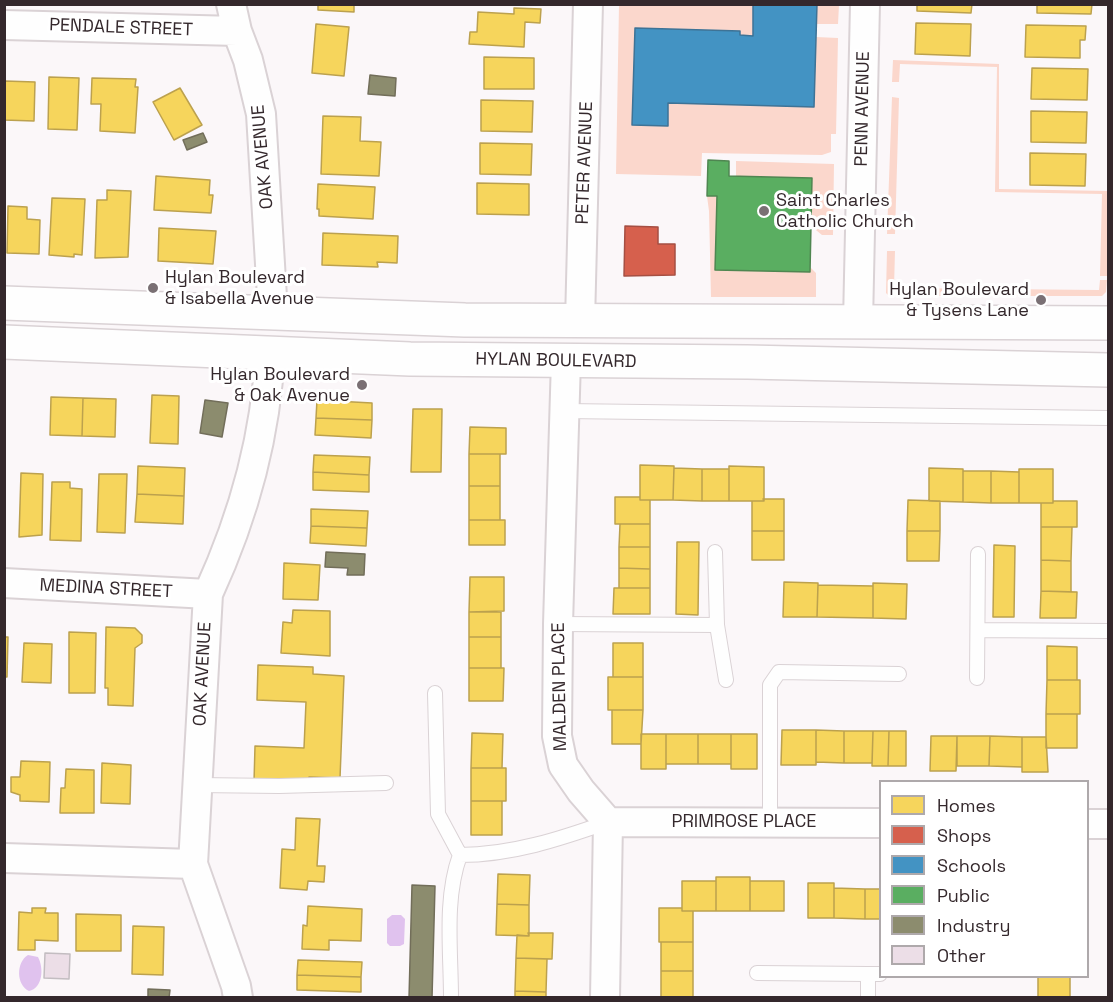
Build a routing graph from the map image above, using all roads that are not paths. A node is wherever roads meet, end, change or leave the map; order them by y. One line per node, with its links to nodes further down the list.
1 (588, 4): 7 (street, PETER AVENUE)
2 (866, 4): 8 (street, PENN AVENUE)
3 (234, 18): 4 (street, PENDALE STREET); 6 (street, OAK AVENUE)
4 (4, 25)
5 (4, 303): 6 (main road)
6 (273, 314): 7 (main road)
7 (580, 322): 8 (main road)
8 (858, 322): 9 (main road)
9 (1108, 323)
10 (4, 342): 11 (main road, HYLAN BOULEVARD)
11 (270, 352): 12 (main road, HYLAN BOULEVARD); 19 (street, OAK AVENUE)
12 (566, 360): 13 (main road, HYLAN BOULEVARD); 14 (street, MALDEN PLACE)
13 (1108, 370)
14 (565, 411): 15 (lane); 20 (street, MALDEN PLACE)
15 (1108, 418)
16 (715, 552): 21 (lane)
17 (978, 554): 22 (lane)
18 (4, 583): 19 (street, MEDINA STREET)
19 (207, 594): 29 (street, OAK AVENUE)
20 (558, 624): 21 (lane); 30 (street, MALDEN PLACE)
21 (717, 626): 26 (lane)
22 (978, 630): 23 (lane); 25 (lane)
23 (1108, 631)
24 (900, 674): 31 (lane)
25 (977, 678)
26 (726, 680)
27 (435, 693): 35 (lane)
28 (386, 783): 29 (lane)
29 (197, 784): 37 (street, OAK AVENUE)
30 (608, 822): 31 (street, PRIMROSE PLACE); 35 (lane); 42 (street)
31 (770, 823): 32 (street, PRIMROSE PLACE)
32 (879, 823)
33 (1089, 824): 34 (street)
34 (1108, 824)
35 (460, 855): 41 (lane)
36 (4, 858): 37 (street)
37 (193, 864): 40 (street, OAK AVENUE)
38 (757, 973): 39 (lane)
39 (874, 974): 43 (lane)
40 (238, 998)
41 (452, 998)
42 (605, 998)
43 (868, 998)

